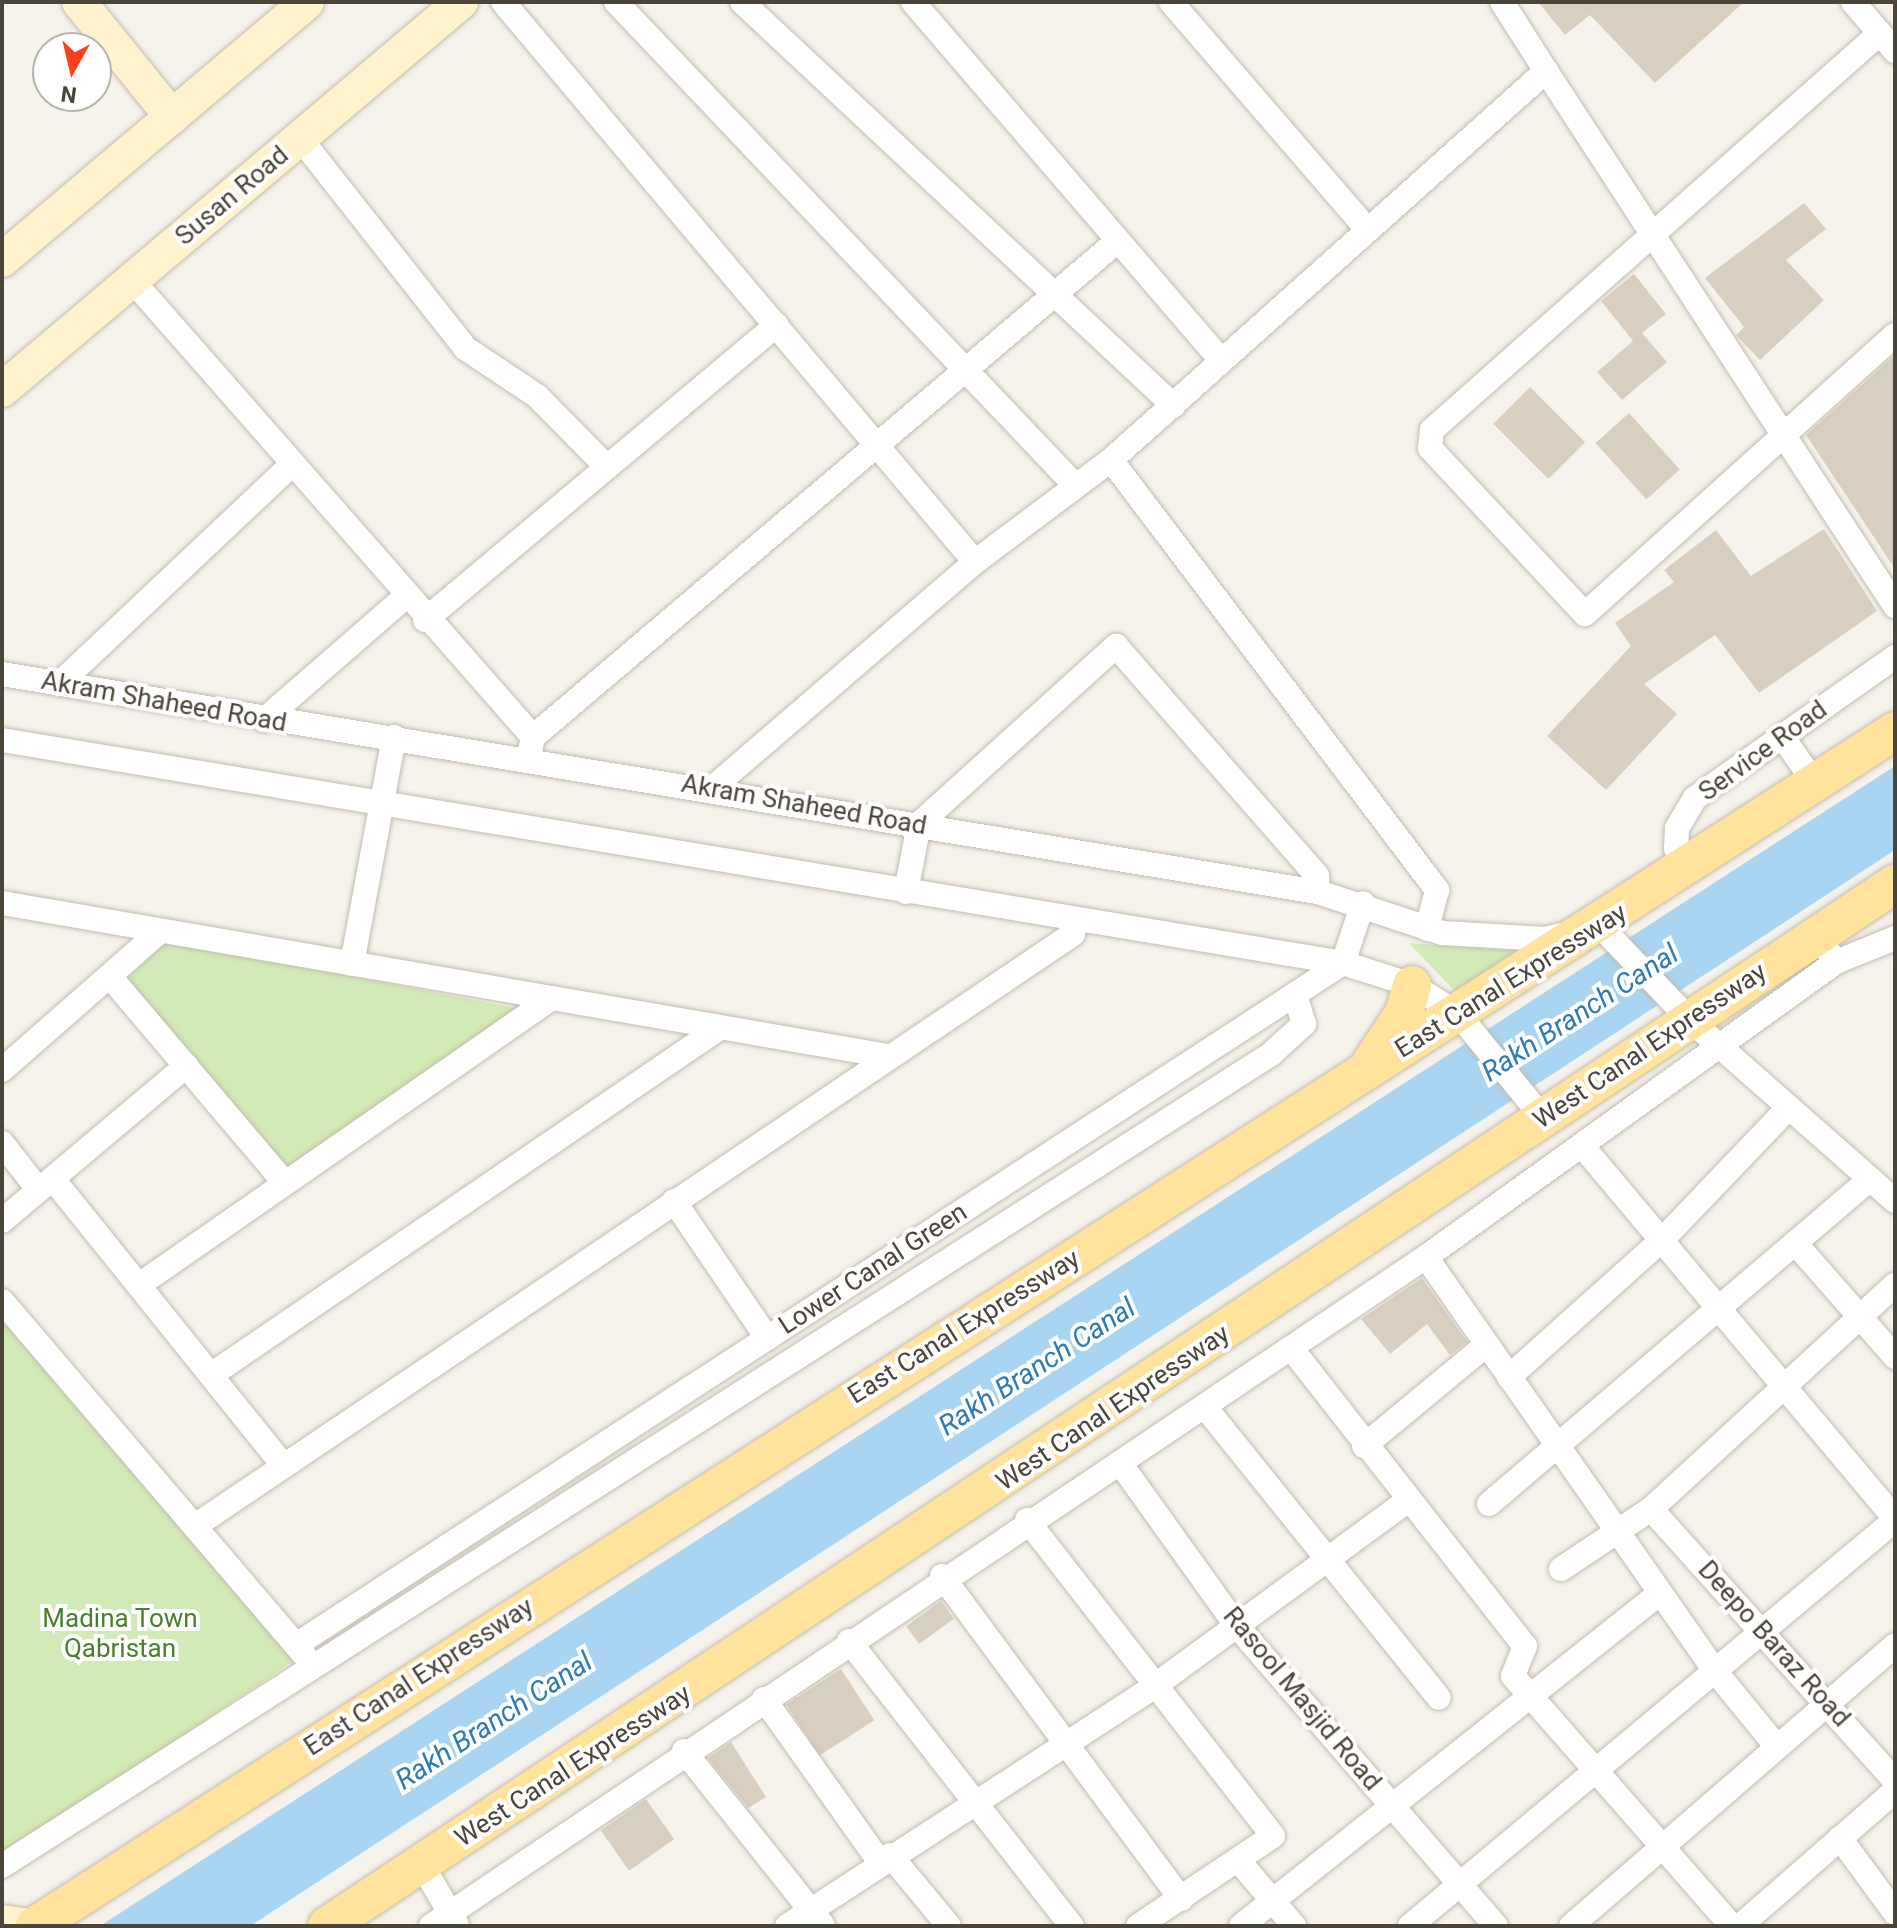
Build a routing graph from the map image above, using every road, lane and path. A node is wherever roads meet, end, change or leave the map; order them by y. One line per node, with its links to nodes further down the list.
1 (79, 2): 13 (street)
2 (307, 2): 13 (street)
3 (461, 2): 14 (street, Susan Road)
4 (503, 2): 21 (street)
5 (616, 2): 24 (street)
6 (742, 2): 20 (street)
7 (913, 2): 17 (street)
8 (1171, 2): 15 (street)
9 (1502, 2): 12 (street)
10 (1853, 2): 11 (street)
11 (1887, 42): 16 (street)
12 (1546, 71): 15 (street); 16 (street)
13 (172, 117): 18 (street)
14 (300, 138): 19 (street, Susan Road); 31 (street)
15 (1366, 228): 23 (street)
16 (1655, 234): 27 (street); 27 (street)
17 (1115, 243): 20 (street); 23 (street)
18 (2, 260)
19 (132, 280): 25 (street, Susan Road); 30 (street)
20 (1057, 298): 24 (street); 26 (street)
21 (777, 325): 28 (street); 31 (street)
22 (1895, 335): 27 (street)
23 (1221, 360): 26 (street)
24 (970, 372): 28 (street); 32 (street)
25 (2, 390)
26 (1174, 406): 29 (street)
27 (1788, 433): 35 (street)
28 (878, 446): 33 (street); 45 (street)
29 (1111, 460): 32 (street); 57 (street)
30 (291, 465): 34 (street); 39 (street)
31 (607, 467): 36 (street)
32 (1073, 483): 33 (street)
33 (975, 562): 47 (street)
34 (405, 597): 36 (street); 40 (street)
35 (1895, 606)
36 (425, 620): 45 (street)
37 (1895, 657): 42 (street, Service Road)
38 (2, 674): 39 (street, Akram Shaheed Road)
39 (59, 684): 40 (street, Akram Shaheed Road)
40 (264, 720): 43 (street, Akram Shaheed Road)
41 (1895, 731): 46 (main road, East Canal Expressway)
42 (1782, 736): 46 (street); 50 (street, Service Road)
43 (394, 737): 45 (street, Akram Shaheed Road); 48 (street)
44 (2, 740): 48 (street)
45 (531, 747): 47 (street, Akram Shaheed Road)
46 (1814, 782): 50 (main road, East Canal Expressway)
47 (710, 790): 49 (street, Akram Shaheed Road)
48 (380, 808): 52 (street); 63 (street)
49 (919, 824): 52 (street); 53 (street, Akram Shaheed Road); 53 (street)
50 (1689, 869): 59 (main road, East Canal Expressway)
51 (1895, 884): 61 (main road, West Canal Expressway)
52 (906, 892): 56 (street)
53 (1318, 892): 54 (street, Akram Shaheed Road)
54 (1363, 903): 57 (street, Akram Shaheed Road); 62 (street)
55 (8, 910): 58 (street)
56 (1075, 919): 62 (street); 71 (street)
57 (1427, 929): 59 (street, Akram Shaheed Road)
58 (160, 931): 63 (street); 64 (street)
59 (1606, 932): 68 (main road, East Canal Expressway); 69 (street)
60 (1895, 938): 61 (street)
61 (1825, 948): 69 (main road, West Canal Expressway)
62 (1343, 963): 65 (street); 67 (street, Lower Canal Green)
63 (352, 964): 66 (street)
64 (112, 979): 72 (street); 73 (street)
65 (1412, 985): 68 (street); 74 (main road)
66 (552, 998): 70 (street); 80 (street)
67 (1296, 998): 93 (street, Lower Canal Green); 121 (street)
68 (1466, 1022): 74 (main road, East Canal Expressway); 76 (street)
69 (1695, 1024): 75 (street); 76 (main road, West Canal Expressway); 78 (street)
70 (721, 1027): 71 (street); 97 (street)
71 (888, 1056): 82 (street)
72 (186, 1066): 80 (street); 81 (street)
73 (2, 1070)
74 (1316, 1104): 149 (main road, East Canal Expressway)
75 (1789, 1107): 79 (street); 85 (street)
76 (1538, 1112): 140 (main road, West Canal Expressway)
77 (2, 1143): 81 (street)
78 (1584, 1148): 85 (street); 87 (street)
79 (1870, 1179): 83 (street); 86 (street)
80 (285, 1183): 88 (street)
81 (46, 1184): 84 (street); 88 (street)
82 (674, 1201): 93 (street); 104 (street)
83 (1895, 1201)
84 (2, 1221)
85 (1664, 1238): 91 (street); 98 (street)
86 (1795, 1243): 91 (street); 92 (street)
87 (1426, 1257): 94 (street); 95 (street)
88 (139, 1285): 97 (street)
89 (1895, 1285): 92 (street)
90 (2, 1301): 110 (street)
91 (1719, 1307): 99 (street); 102 (street)
92 (1861, 1318): 96 (street); 99 (street)
93 (767, 1338): 119 (street, Lower Canal Green)
94 (1486, 1345): 98 (street); 101 (street)
95 (1291, 1348): 100 (street); 101 (street)
96 (1895, 1357)
97 (211, 1375): 104 (street)
98 (1509, 1377): 102 (street)
99 (1788, 1390): 107 (street); 109 (street)
100 (1205, 1407): 103 (street); 112 (street)
101 (1364, 1446): 105 (street)
102 (1561, 1448): 106 (street); 111 (street)
103 (1120, 1463): 108 (street); 116 (street, Rasool Masjid Road)
104 (284, 1466): 110 (street)
105 (1407, 1501): 112 (street); 124 (street)
106 (1489, 1504)
107 (1651, 1509): 111 (street); 117 (street, Deepo Baraz Road)
108 (1027, 1520): 114 (street); 123 (street)
109 (1895, 1520): 117 (street)
110 (195, 1526): 119 (street)
111 (1616, 1530): 113 (street); 115 (street)
112 (1331, 1559): 116 (street); 125 (street)
113 (1561, 1569)
114 (942, 1576): 118 (street); 128 (street)
115 (1660, 1593): 122 (street); 124 (street)
116 (1236, 1625): 123 (street); 135 (street, Rasool Masjid Road)
117 (1766, 1632): 122 (street); 127 (street, Deepo Baraz Road)
118 (849, 1641): 126 (street); 134 (street)
119 (296, 1645): 121 (street)
120 (1895, 1645): 127 (street)
121 (313, 1666): 141 (street)
122 (1715, 1671): 129 (street); 131 (street)
123 (1153, 1687): 128 (street); 139 (street)
124 (1531, 1695): 131 (street); 135 (street)
125 (1439, 1698)
126 (764, 1699): 130 (street); 138 (street)
127 (1827, 1703): 129 (street); 132 (street, Deepo Baraz Road)
128 (1064, 1743): 134 (street); 143 (street)
129 (1777, 1747): 137 (street)
130 (684, 1751): 146 (street); 148 (street)
131 (1599, 1769): 137 (street); 142 (street)
132 (1895, 1781)
133 (1895, 1791): 136 (street)
134 (976, 1799): 138 (street); 153 (street)
135 (1390, 1805): 142 (street, Rasool Masjid Road); 144 (street)
136 (1840, 1838): 145 (street); 161 (street)
137 (1665, 1846): 159 (street); 160 (street)
138 (885, 1859): 146 (street); 152 (street)
139 (1238, 1860): 143 (street); 144 (street)
140 (422, 1865): 148 (street); 150 (main road, West Canal Expressway)
141 (2, 1866)
142 (1463, 1885): 157 (street); 158 (street, Rasool Masjid Road)
143 (1181, 1899): 154 (street)
144 (1272, 1900): 155 (street); 156 (street)
145 (1895, 1916): 162 (street)
146 (817, 1919): 151 (street)
147 (2, 1922): 149 (street)
148 (446, 1922)
149 (32, 1926)
150 (327, 1926)
151 (787, 1926)
152 (949, 1926)
153 (1072, 1926)
154 (1138, 1926)
155 (1241, 1926)
156 (1294, 1926)
157 (1410, 1926)
158 (1496, 1926)
159 (1571, 1926)
160 (1732, 1926)
161 (1740, 1926)
162 (1887, 1926)

